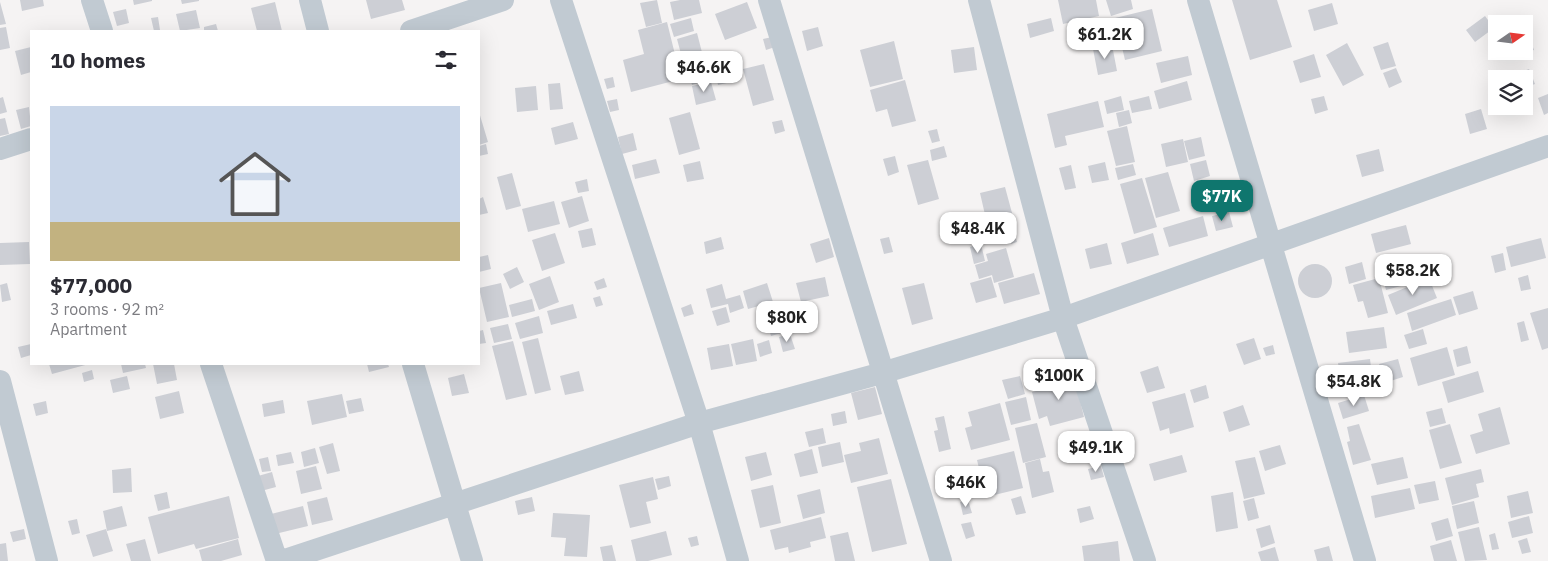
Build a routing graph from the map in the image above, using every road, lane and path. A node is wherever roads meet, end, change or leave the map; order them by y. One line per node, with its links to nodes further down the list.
1 (92, 0): 8 (street)
2 (310, 0): 9 (street)
3 (503, 0): 10 (street)
4 (561, 0): 20 (street)
5 (769, 0): 18 (street)
6 (979, 0): 15 (street)
7 (1198, 0): 14 (street)
8 (102, 30)
9 (318, 30)
10 (414, 30)
11 (30, 140): 13 (street)
12 (1548, 146): 14 (street)
13 (0, 149)
14 (1270, 243): 15 (street); 29 (street)
15 (1063, 318): 18 (street); 28 (street)
16 (211, 365): 23 (street)
17 (413, 365): 21 (street)
18 (882, 373): 20 (street); 27 (street)
19 (0, 381): 22 (street)
20 (699, 423): 21 (street); 26 (street)
21 (453, 503): 24 (street); 25 (street)
22 (47, 561)
23 (277, 561)
24 (282, 561)
25 (472, 561)
26 (738, 561)
27 (941, 561)
28 (1145, 561)
29 (1365, 561)

